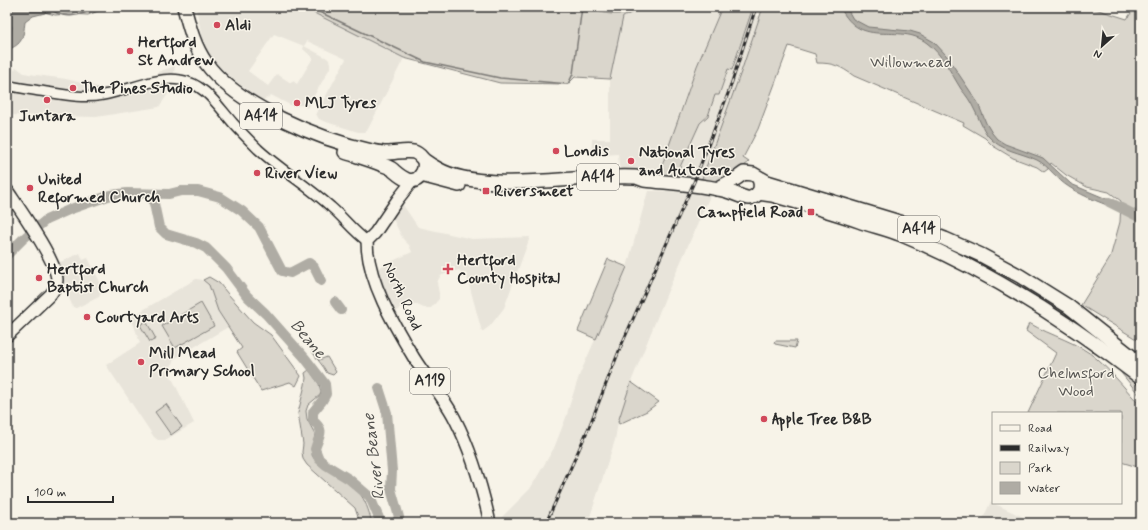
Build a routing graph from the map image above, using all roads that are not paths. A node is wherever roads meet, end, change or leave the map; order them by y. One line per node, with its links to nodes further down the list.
1 (176, 7): 6 (highway, A414)
2 (184, 7): 4 (highway, A414)
3 (7, 85): 16 (street)
4 (404, 152): 5 (highway); 6 (highway)
5 (424, 161): 7 (highway); 10 (highway, A414)
6 (397, 174): 7 (highway); 15 (main road)
7 (417, 178): 10 (highway, A414); 15 (main road)
8 (737, 178): 9 (highway); 11 (highway); 14 (highway)
9 (759, 179): 13 (highway); 18 (highway, A414)
10 (644, 180): 11 (highway, A414)
11 (717, 188): 14 (highway, A414)
12 (7, 190): 17 (main road)
13 (758, 193): 14 (highway); 19 (highway, A414)
14 (739, 194)
15 (398, 199): 16 (main road)
16 (367, 241): 20 (main road, North Road / A119)
17 (7, 336)
18 (1141, 364)
19 (1141, 378)
20 (490, 523)

